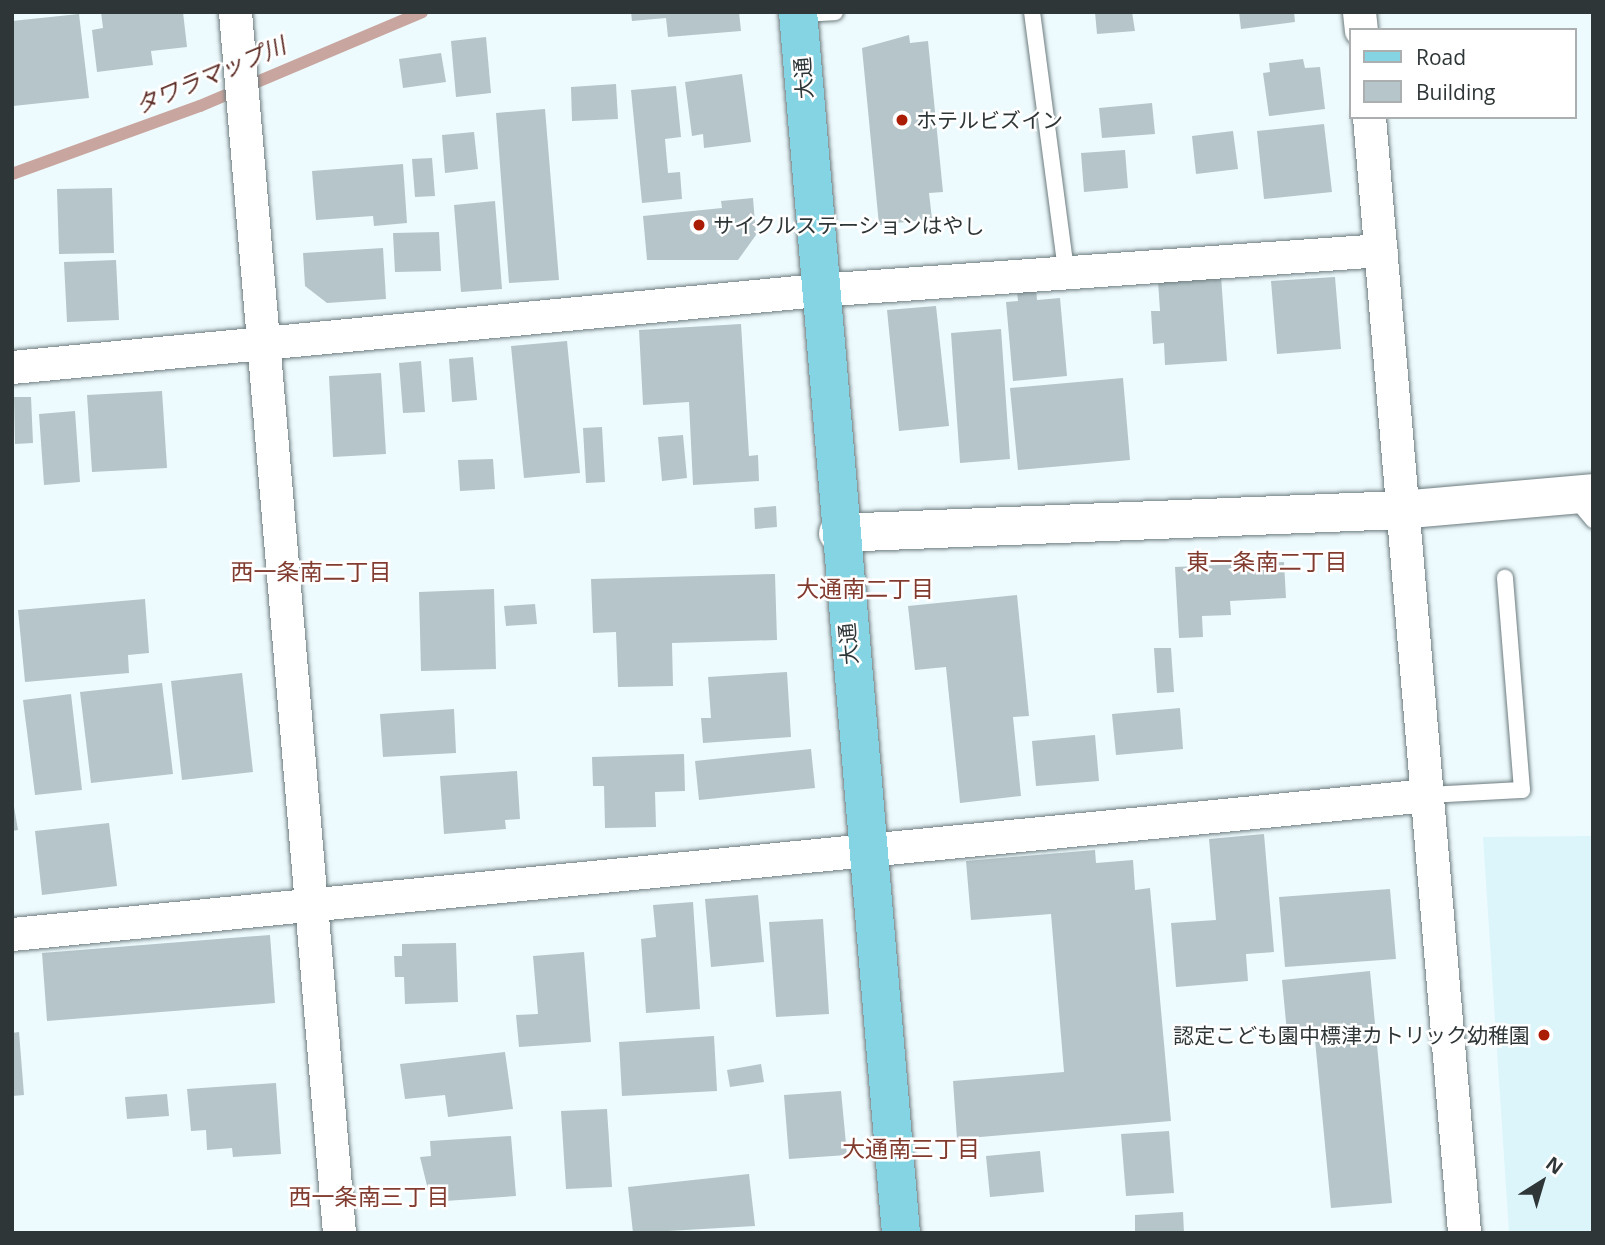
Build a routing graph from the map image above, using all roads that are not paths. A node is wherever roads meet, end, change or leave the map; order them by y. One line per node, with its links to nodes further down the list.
1 (234, 12): 8 (street)
2 (1032, 12): 6 (lane)
3 (810, 13): 7 (main road, 大通)
4 (1369, 119): 5 (street)
5 (1381, 250): 6 (street); 11 (street)
6 (1066, 269): 7 (street)
7 (818, 290): 8 (street); 12 (main road, 大通)
8 (266, 344): 9 (street); 16 (street)
9 (12, 367)
10 (1586, 503): 11 (street)
11 (1400, 510): 12 (street); 14 (street)
12 (838, 533): 15 (main road, 大通)
13 (1505, 578): 14 (lane)
14 (1427, 795): 15 (street); 20 (street)
15 (866, 847): 16 (street); 19 (main road, 大通)
16 (312, 901): 17 (street); 18 (street)
17 (12, 933)
18 (339, 1233)
19 (901, 1233)
20 (1464, 1233)

